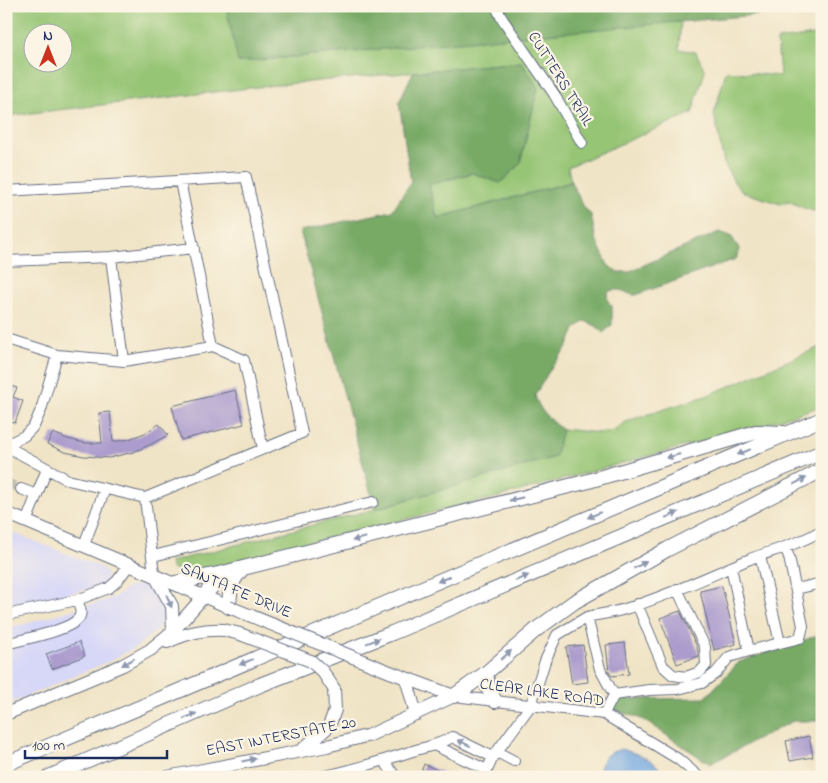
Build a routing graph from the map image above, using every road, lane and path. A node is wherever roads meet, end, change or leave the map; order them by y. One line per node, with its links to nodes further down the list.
1 (496, 6): 2 (street, CUTTERS TRAIL)
2 (582, 143)
3 (180, 181): 4 (street); 5 (street); 15 (street)
4 (6, 191)
5 (194, 248): 6 (street); 9 (street)
6 (111, 257): 7 (street); 11 (street)
7 (6, 261)
8 (6, 339): 10 (street)
9 (213, 346): 11 (street); 15 (street)
10 (57, 355): 11 (street); 14 (street)
11 (124, 360)
12 (822, 419): 13 (highway)
13 (789, 433): 32 (highway, one-way to 32); 65 (highway, one-way to 65)
14 (6, 445): 17 (street)
15 (264, 449): 22 (street)
16 (822, 452): 67 (highway, one-way to 16)
17 (47, 469): 19 (street); 21 (street)
18 (822, 470): 51 (highway, one-way to 18)
19 (105, 488): 22 (street); 27 (street)
20 (21, 489): 21 (street)
21 (37, 495): 25 (street)
22 (145, 498): 29 (street)
23 (373, 502): 29 (street)
24 (6, 514): 25 (main road, SANTA FE DRIVE)
25 (26, 522): 27 (main road, SANTA FE DRIVE)
26 (822, 530): 28 (street)
27 (84, 546): 31 (main road, SANTA FE DRIVE)
28 (785, 547): 30 (street); 38 (street)
29 (153, 556): 35 (street)
30 (760, 556): 33 (street); 47 (street)
31 (130, 564): 35 (main road, SANTA FE DRIVE); 41 (street)
32 (243, 568): 34 (highway); 43 (highway)
33 (731, 568): 39 (street); 50 (street)
34 (223, 573): 36 (highway); 40 (highway)
35 (154, 574): 36 (main road, SANTA FE DRIVE); 46 (main road, one-way to 46)
36 (176, 583): 40 (main road, SANTA FE DRIVE)
37 (822, 583): 38 (street)
38 (796, 589): 47 (street)
39 (677, 590): 42 (street); 42 (street)
40 (204, 596): 43 (main road, SANTA FE DRIVE); 46 (main road)
41 (77, 600): 44 (street); 48 (street)
42 (637, 604): 45 (street)
43 (230, 607): 52 (main road, SANTA FE DRIVE, bridge)
44 (6, 615)
45 (587, 617): 53 (street); 56 (street)
46 (173, 631): 49 (main road)
47 (780, 643): 50 (street)
48 (6, 644)
49 (150, 650): 57 (main road, one-way to 57); 61 (main road, bridge)
50 (749, 651): 53 (street)
51 (486, 674): 54 (highway); 55 (highway)
52 (406, 678): 54 (main road, SANTA FE DRIVE); 58 (main road)
53 (614, 695): 59 (street)
54 (454, 696): 55 (street, CLEAR LAKE ROAD); 58 (main road, EAST INTERSTATE 20)
55 (495, 701): 56 (street, CLEAR LAKE ROAD)
56 (531, 705): 59 (street, CLEAR LAKE ROAD); 62 (street)
57 (6, 714)
58 (416, 714): 61 (main road, EAST INTERSTATE 20)
59 (604, 714): 71 (street, CLEAR LAKE ROAD)
60 (436, 746): 62 (street, one-way to 60); 63 (street); 66 (street)
61 (302, 750): 68 (main road, EAST INTERSTATE 20, one-way to 61)
62 (494, 754): 64 (street); 66 (street)
63 (384, 761): 69 (street); 70 (street)
64 (514, 761)
65 (6, 764)
66 (486, 773)
67 (49, 777)
68 (167, 777)
69 (319, 777)
70 (396, 777)
71 (699, 777)

